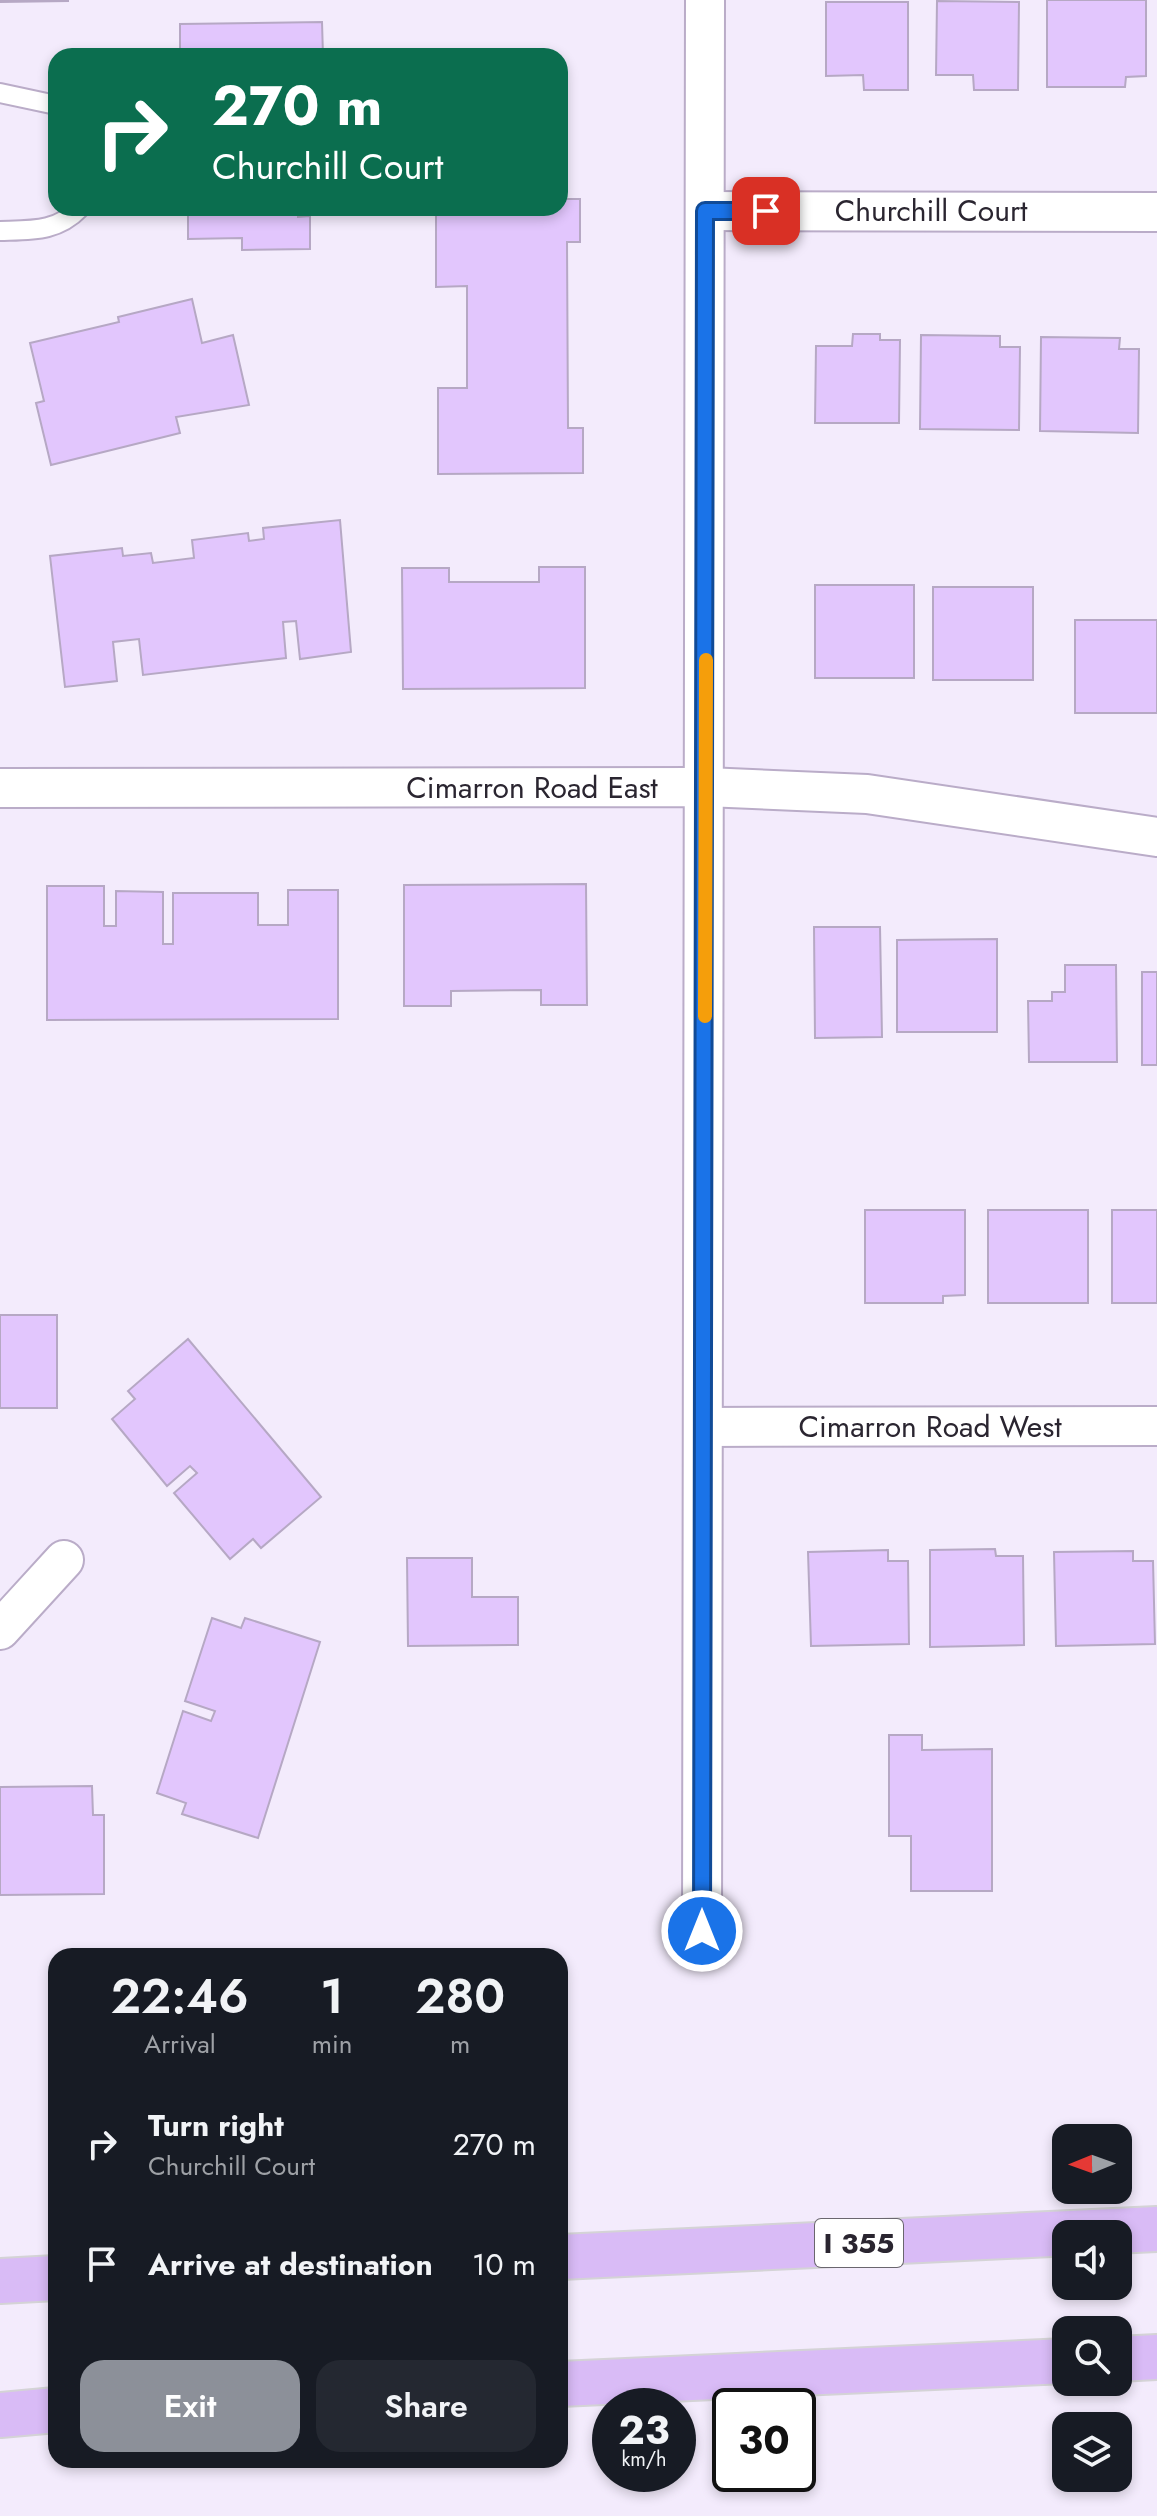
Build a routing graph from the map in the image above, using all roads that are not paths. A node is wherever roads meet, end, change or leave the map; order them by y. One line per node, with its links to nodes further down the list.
1 (705, 0): 4 (street)
2 (0, 93): 3 (lane)
3 (48, 103)
4 (705, 211): 5 (street, Churchill Court); 8 (street)
5 (1157, 212)
6 (70, 216): 7 (lane)
7 (0, 231)
8 (706, 787): 9 (street, Cimarron Road East); 10 (street, Cimarron Road East); 12 (street)
9 (0, 788)
10 (1157, 837)
11 (1157, 1426): 12 (street, Cimarron Road West)
12 (704, 1427): 15 (street)
13 (64, 1560): 14 (street)
14 (0, 1630)
15 (702, 1931)
16 (1157, 2229): 17 (highway, I 355)
17 (568, 2257)
18 (48, 2278): 19 (highway)
19 (0, 2281)
20 (1157, 2357): 21 (highway)
21 (1132, 2358)
22 (1052, 2362): 23 (highway)
23 (568, 2384)
24 (48, 2410): 25 (highway)
25 (0, 2413)

